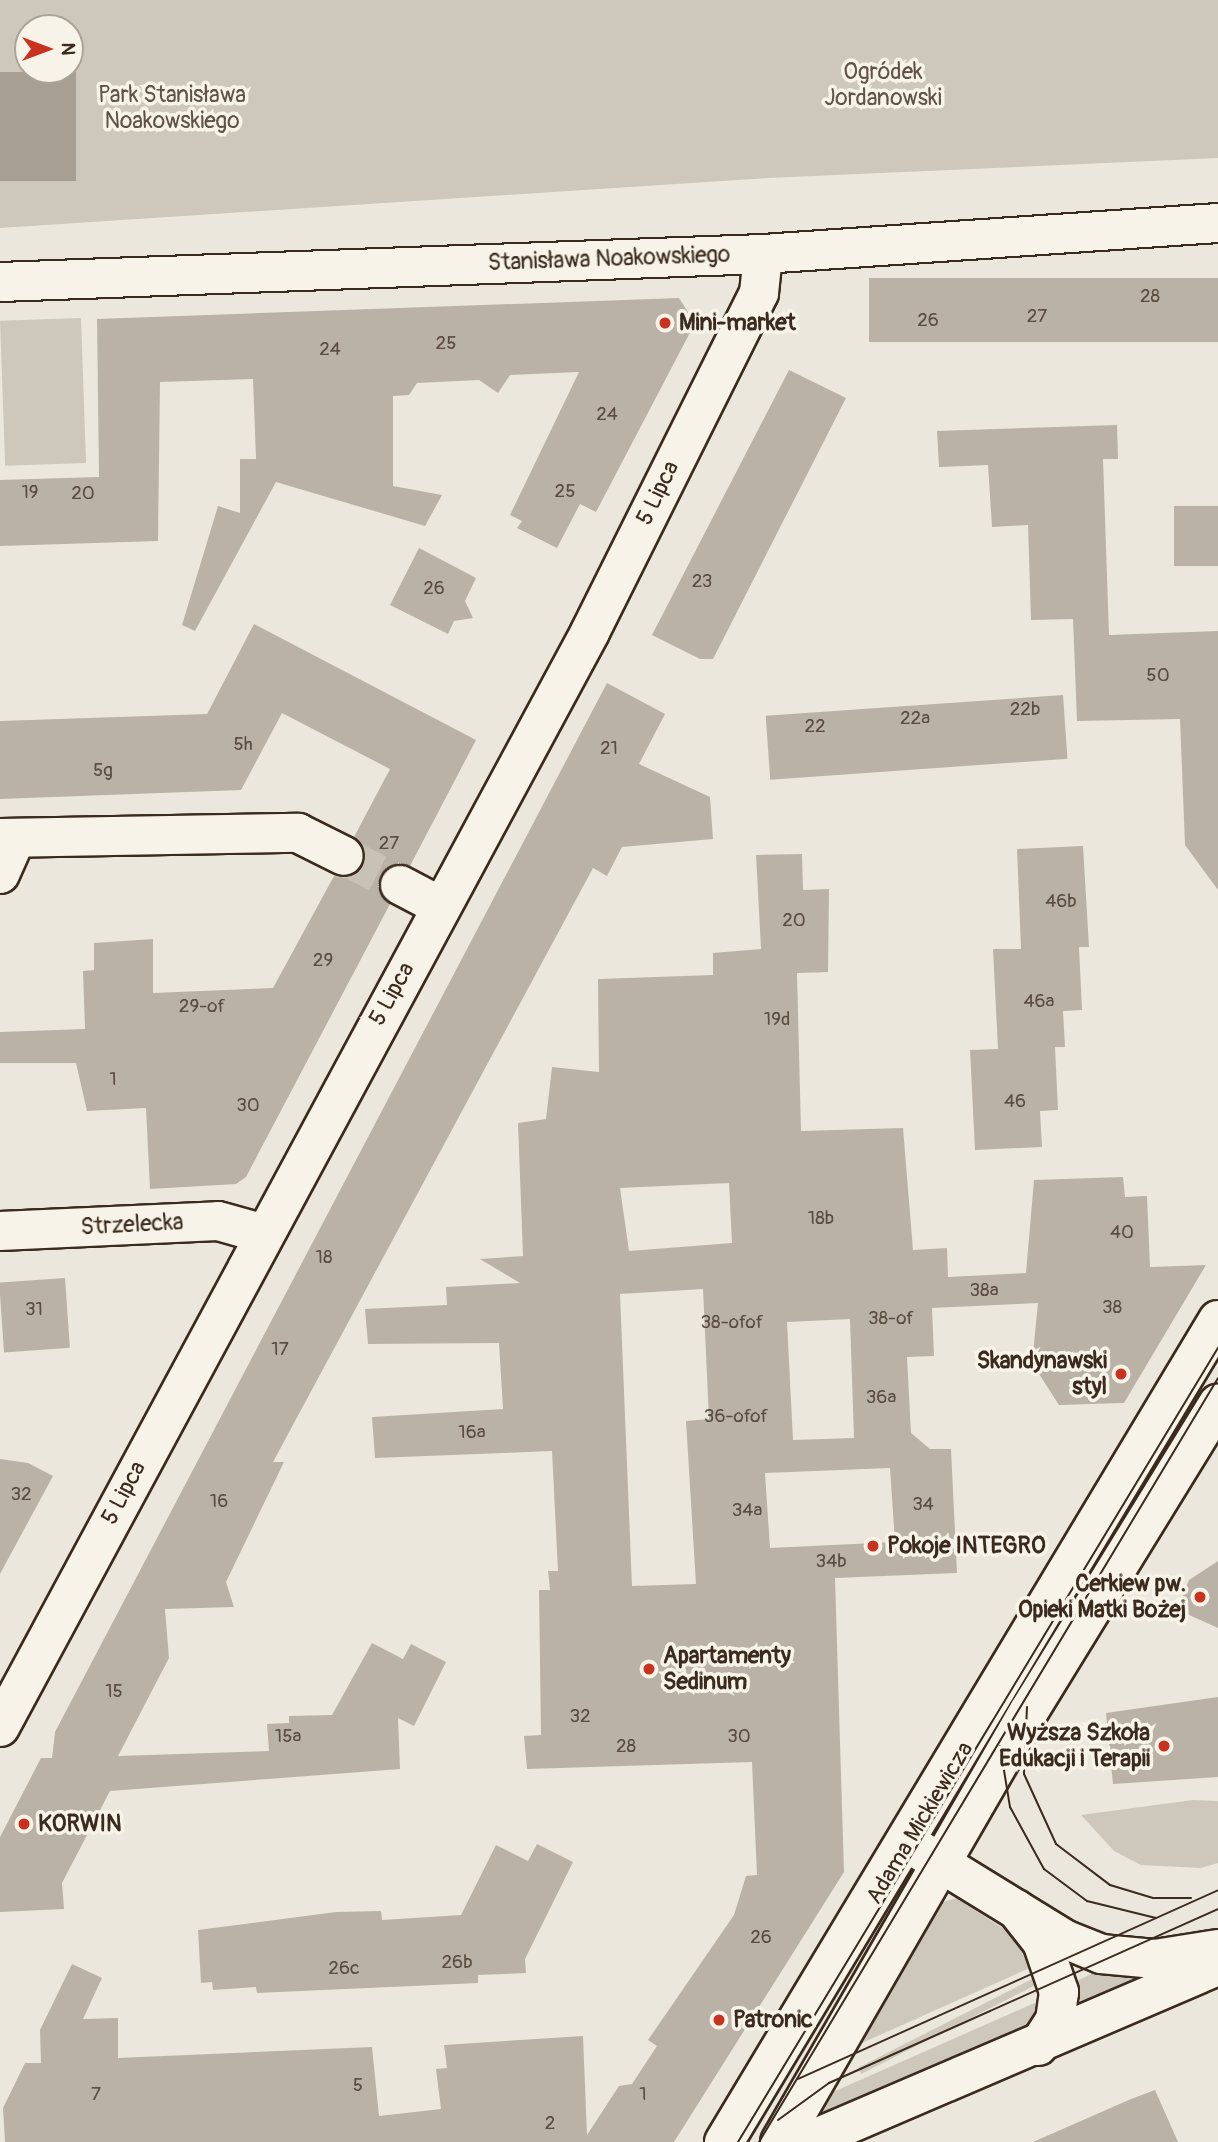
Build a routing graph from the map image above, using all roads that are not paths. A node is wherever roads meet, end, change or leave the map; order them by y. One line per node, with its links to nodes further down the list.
1 (1218, 223): 2 (street, Stanisława Noakowskiego)
2 (763, 254): 3 (street, Stanisława Noakowskiego); 8 (street, 5 Lipca)
3 (0, 282)
4 (8, 838): 5 (street); 6 (street)
5 (344, 856)
6 (0, 874)
7 (400, 885): 8 (street)
8 (440, 906): 10 (street, 5 Lipca)
9 (0, 1231): 10 (street, Strzelecka)
10 (261, 1234): 13 (street, 5 Lipca)
11 (1218, 1320): 14 (street, Adama Mickiewicza)
12 (1218, 1404): 15 (street, Adama Mickiewicza)
13 (0, 1727)
14 (908, 1844): 15 (street); 20 (street, Adama Mickiewicza)
15 (943, 1863): 16 (street); 21 (street, Adama Mickiewicza)
16 (1012, 1905): 17 (street); 19 (street)
17 (1218, 1949)
18 (1218, 1966): 19 (street)
19 (1038, 2046): 22 (street)
20 (724, 2142)
21 (780, 2142)
22 (807, 2142)

